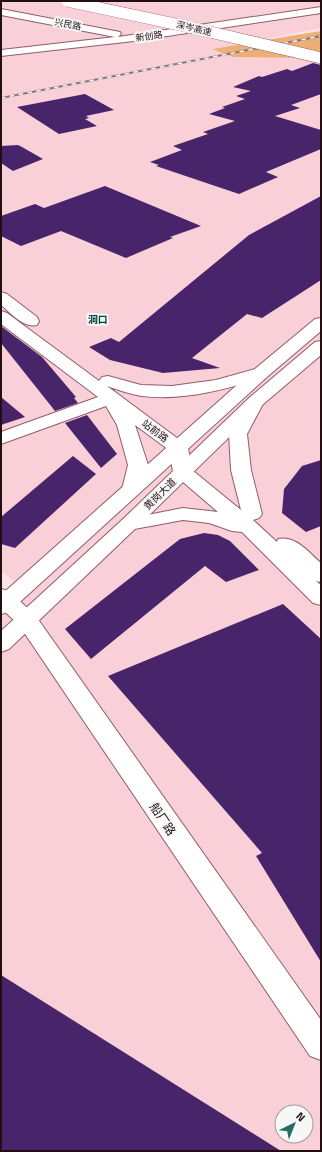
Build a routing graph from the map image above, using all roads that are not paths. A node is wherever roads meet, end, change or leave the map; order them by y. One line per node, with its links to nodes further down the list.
1 (67, 1): 10 (main road, 深岑高速, bridge)
2 (101, 1): 8 (main road, 深岑高速)
3 (305, 1): 6 (main road)
4 (321, 10): 6 (main road, 新创路)
5 (1, 12): 7 (main road, 兴民路)
6 (308, 12): 7 (main road, 新创路)
7 (134, 38): 9 (main road, 新创路)
8 (321, 50)
9 (1, 53)
10 (321, 58)
11 (1, 297): 16 (main road, 站前路)
12 (1, 316): 16 (main road, 站前路)
13 (321, 323): 15 (main road)
14 (321, 346): 17 (main road, 黄岗大道)
15 (262, 372): 16 (main road); 19 (main road)
16 (110, 390): 18 (main road); 19 (main road, 站前路); 21 (main road)
17 (255, 402): 20 (main road, 黄岗大道); 23 (main road)
18 (1, 438)
19 (182, 444): 20 (main road, 站前路); 21 (main road)
20 (187, 468): 22 (main road, 黄岗大道); 23 (main road)
21 (132, 489): 26 (main road)
22 (128, 524): 23 (main road); 27 (main road, 黄岗大道)
23 (254, 524): 24 (main road); 25 (main road)
24 (321, 575)
25 (321, 598)
26 (3, 602): 27 (main road, 船厂路)
27 (27, 620): 28 (main road, 黄岗大道); 29 (main road, 船厂路)
28 (1, 644)
29 (321, 1046)

